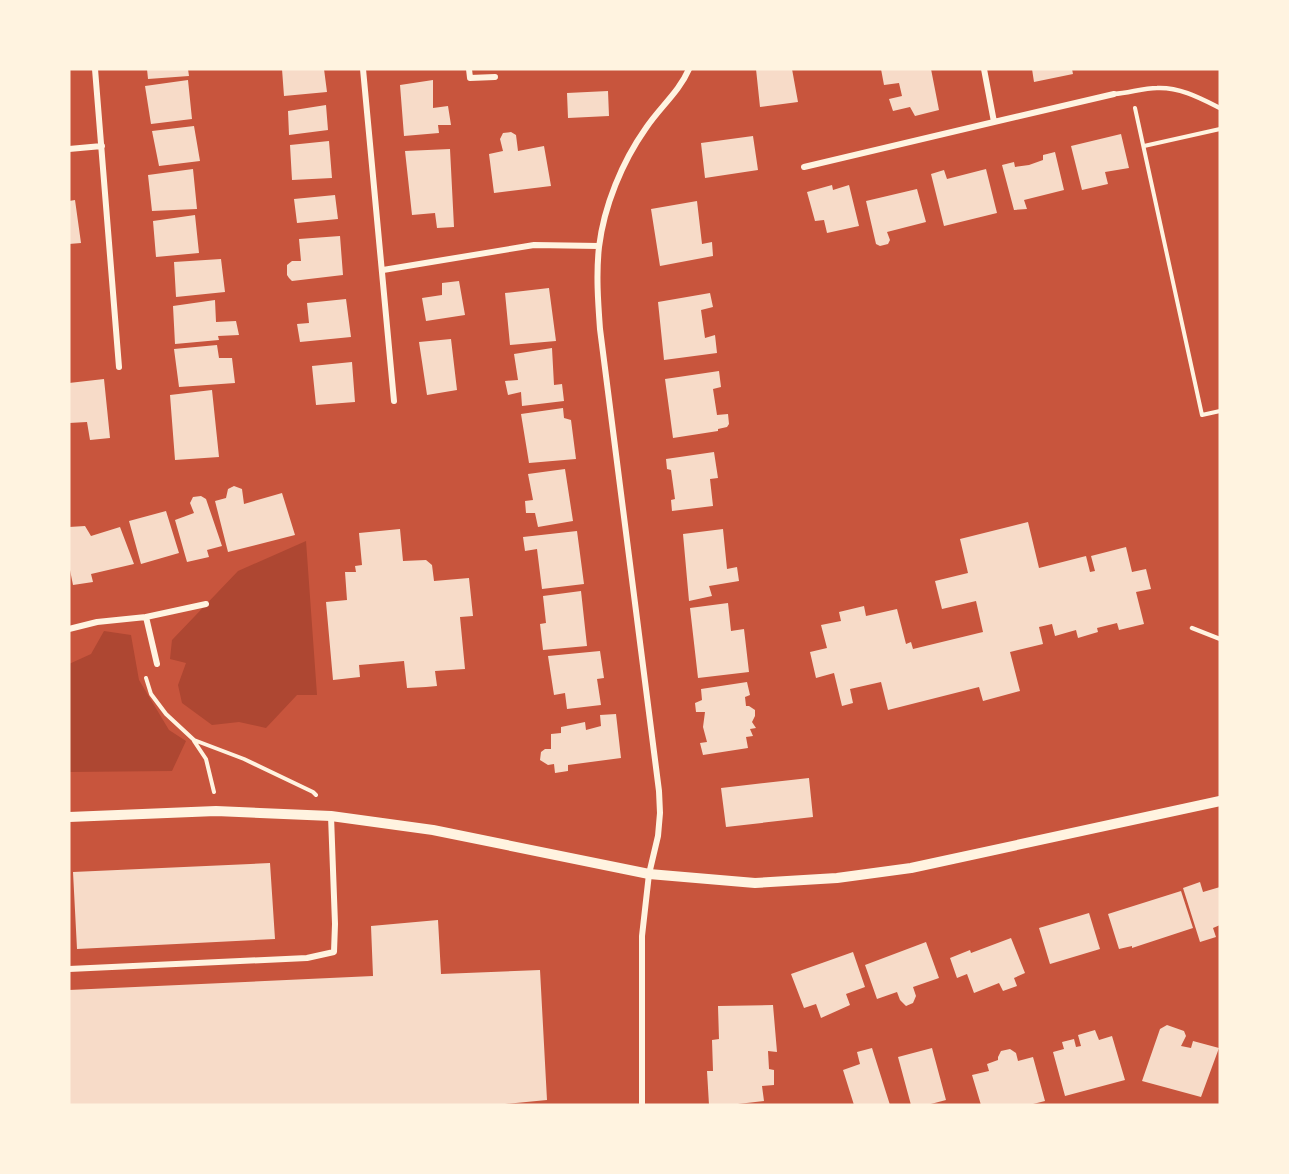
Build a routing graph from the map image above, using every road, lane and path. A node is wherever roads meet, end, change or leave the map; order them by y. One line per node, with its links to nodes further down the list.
1 (94, 69): 13 (street)
2 (363, 69): 17 (street)
3 (470, 69): 6 (street)
4 (689, 69): 16 (street)
5 (984, 69): 10 (street)
6 (495, 77)
7 (1131, 93): 8 (lane); 9 (lane); 12 (path)
8 (1114, 94): 10 (street)
9 (1220, 108)
10 (994, 122): 15 (street)
11 (1220, 129): 12 (path)
12 (1144, 146): 20 (path)
13 (102, 147): 14 (street); 18 (street)
14 (69, 149)
15 (804, 167)
16 (599, 246): 17 (street); 32 (street)
17 (383, 270): 19 (street)
18 (119, 367)
19 (394, 401)
20 (1220, 411)
21 (206, 604): 22 (street)
22 (146, 617): 24 (street); 26 (street)
23 (1192, 628): 25 (lane)
24 (69, 629)
25 (1220, 639)
26 (157, 664): 27 (path)
27 (194, 740): 29 (path); 30 (path)
28 (1220, 801): 32 (street)
29 (216, 811): 30 (street); 31 (street)
30 (331, 816): 32 (street); 33 (street)
31 (69, 817)
32 (650, 874): 34 (street)
33 (69, 969)
34 (642, 1105)

